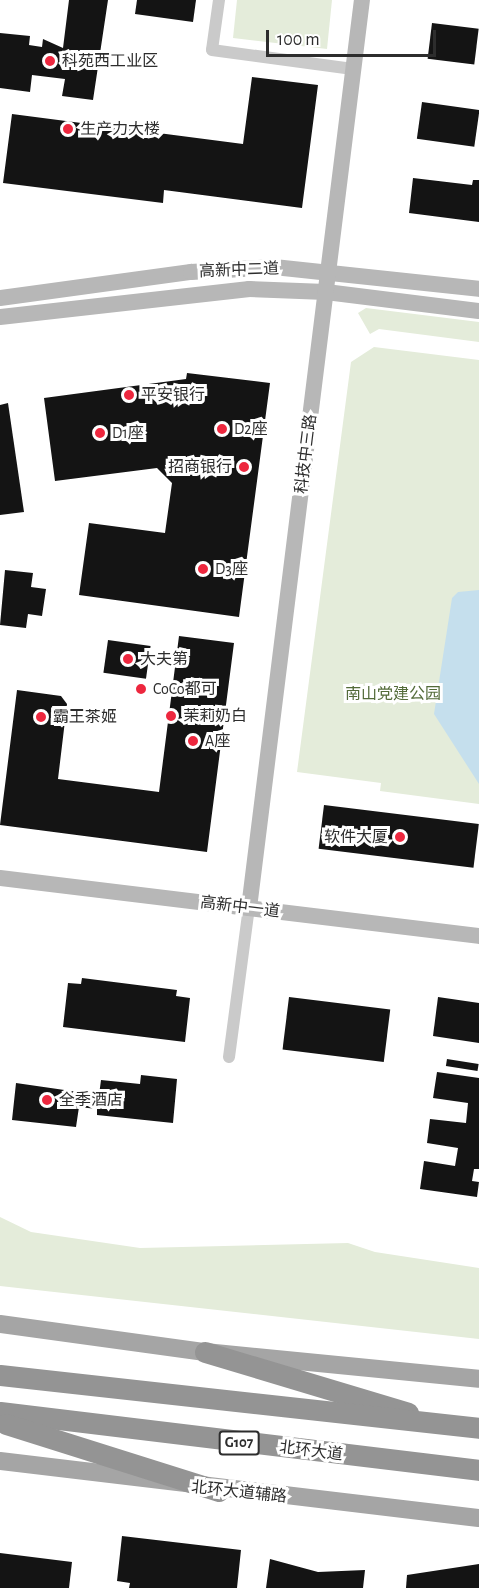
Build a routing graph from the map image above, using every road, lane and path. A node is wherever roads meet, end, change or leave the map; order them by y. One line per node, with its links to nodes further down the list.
1 (219, 0): 3 (street)
2 (362, 0): 3 (street, 科技中三路)
3 (353, 69): 4 (street, 科技中三路)
4 (328, 270): 5 (street, 高新中二道); 6 (street, 科技中三路); 7 (street, 高新中二道)
5 (479, 289)
6 (326, 292): 8 (street, 高新中二道); 9 (street, 高新中二道); 11 (street, 科技中三路)
7 (0, 298)
8 (479, 311)
9 (0, 317)
10 (0, 878): 11 (street, 高新中一道)
11 (249, 908): 12 (street, 高新中一道); 13 (street)
12 (479, 936)
13 (230, 1056)
14 (0, 1324): 15 (main road)
15 (205, 1352): 17 (main road); 20 (highway)
16 (0, 1375): 20 (highway, G107)
17 (479, 1378)
18 (0, 1412): 22 (highway, 北环大道 / G107)
19 (0, 1422): 23 (highway)
20 (470, 1427)
21 (0, 1461): 23 (main road, 北环大道辅路)
22 (479, 1470)
23 (219, 1491): 24 (main road, 北环大道辅路)
24 (479, 1518)

